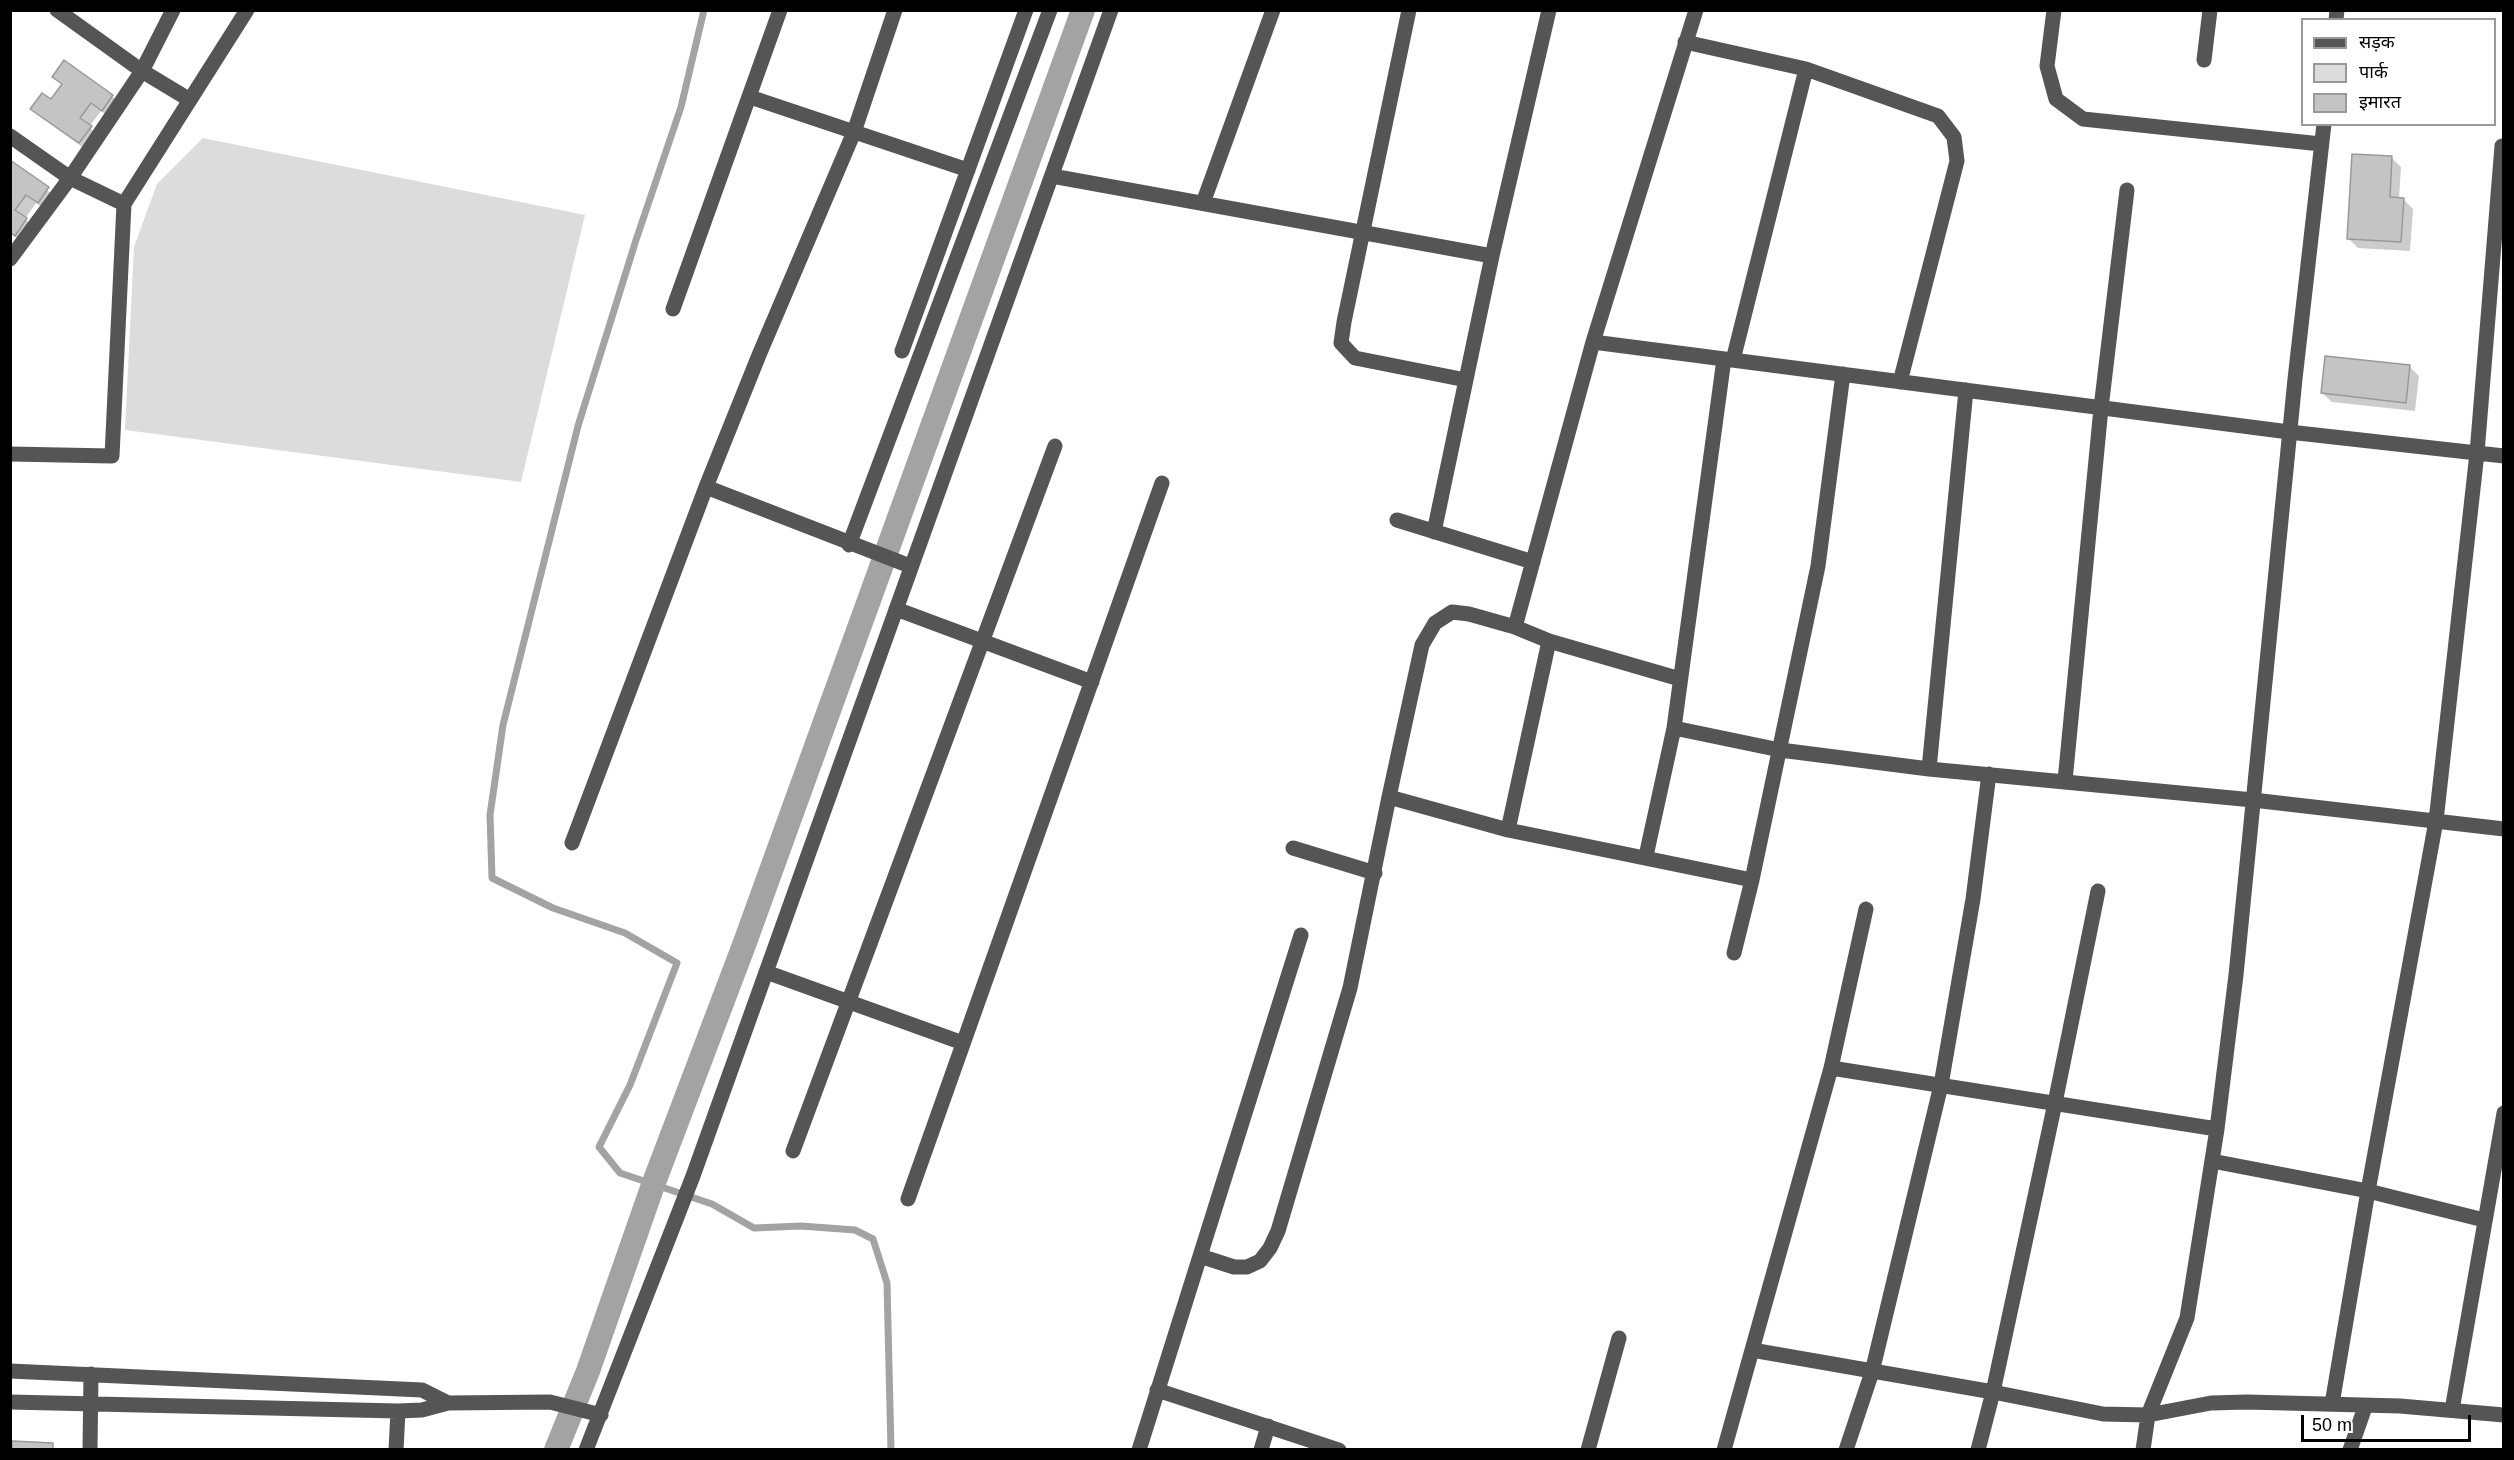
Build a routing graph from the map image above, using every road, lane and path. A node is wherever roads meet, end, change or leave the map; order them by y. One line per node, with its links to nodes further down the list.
1 (57, 10): 18 (street)
2 (173, 10): 18 (street)
3 (780, 10): 19 (street)
4 (895, 10): 22 (street)
5 (1026, 10): 26 (street)
6 (1050, 10): 53 (street)
7 (1111, 10): 27 (street)
8 (1273, 10): 30 (street)
9 (1409, 10): 32 (street)
10 (1549, 10): 33 (street)
11 (1696, 10): 15 (street)
12 (2054, 10): 24 (street)
13 (2210, 10): 16 (street)
14 (242, 13): 20 (street)
15 (1685, 42): 17 (street); 36 (street)
16 (2204, 60)
17 (1806, 69): 38 (street); 41 (street)
18 (142, 70): 20 (street); 28 (street)
19 (750, 97): 22 (street); 35 (street)
20 (190, 100): 31 (street)
21 (2324, 126): 24 (street)
22 (854, 132): 26 (street); 50 (street)
23 (10, 136): 28 (street)
24 (2321, 144): 44 (street)
25 (2502, 146): 46 (street)
26 (968, 170): 37 (street)
27 (1052, 176): 30 (street); 55 (street)
28 (70, 178): 31 (street); 34 (street)
29 (2127, 190): 43 (street)
30 (1203, 203): 32 (street)
31 (124, 204): 47 (street)
32 (1362, 232): 33 (street); 40 (street)
33 (1492, 256): 40 (street)
34 (10, 259)
35 (673, 309)
36 (1593, 342): 38 (street); 54 (street)
37 (902, 351)
38 (1728, 360): 39 (street); 60 (street)
39 (1843, 374): 41 (street); 63 (street)
40 (1466, 380): 52 (street)
41 (1900, 381): 42 (street)
42 (1965, 390): 43 (street); 64 (street)
43 (2101, 408): 44 (street); 66 (street)
44 (2289, 432): 46 (street); 68 (street)
45 (1055, 446): 58 (street)
46 (2477, 453): 48 (street); 69 (street)
47 (10, 454)
48 (2504, 456)
49 (1162, 483): 61 (street)
50 (706, 488): 53 (street); 72 (street)
51 (1397, 520): 52 (street)
52 (1434, 532): 54 (street)
53 (856, 547): 55 (street)
54 (1533, 562): 57 (street)
55 (910, 566): 56 (street)
56 (896, 609): 58 (street); 81 (street)
57 (1515, 627): 59 (street); 67 (street)
58 (983, 641): 61 (street); 82 (street)
59 (1549, 641): 60 (street); 71 (street)
60 (1680, 679): 62 (street)
61 (1092, 682): 83 (street)
62 (1674, 728): 63 (street); 74 (street)
63 (1780, 750): 64 (street); 76 (street)
64 (1929, 768): 65 (street)
65 (1989, 774): 66 (street); 85 (street)
66 (2065, 781): 68 (street)
67 (1389, 797): 71 (street); 75 (street)
68 (2253, 800): 69 (street); 88 (street)
69 (2436, 821): 70 (street); 91 (street)
70 (2504, 829)
71 (1508, 830): 74 (street)
72 (572, 843)
73 (1293, 848): 75 (street)
74 (1646, 856): 76 (street)
75 (1375, 873): 94 (street)
76 (1752, 880): 80 (street)
77 (2098, 891): 86 (street)
78 (1866, 909): 84 (street)
79 (1301, 935): 94 (street)
80 (1734, 953)
81 (766, 972): 82 (street); 109 (street)
82 (848, 1002): 83 (street); 89 (street)
83 (963, 1043): 92 (street)
84 (1831, 1068): 85 (street); 96 (street)
85 (1941, 1085): 86 (street); 98 (street)
86 (2055, 1103): 88 (street); 101 (street)
87 (2504, 1113): 93 (street)
88 (2217, 1129): 90 (street)
89 (793, 1151)
90 (2212, 1161): 91 (street); 110 (street)
91 (2368, 1191): 93 (street); 105 (street)
92 (908, 1199)
93 (2484, 1220): 107 (street)
94 (1200, 1256): 100 (street)
95 (1619, 1338): 119 (street)
96 (1752, 1350): 98 (street); 120 (street)
97 (10, 1371): 99 (street)
98 (1872, 1372): 101 (street); 121 (street)
99 (91, 1374): 103 (street); 104 (street)
100 (1157, 1390): 112 (street); 116 (street)
101 (1993, 1392): 110 (street); 122 (street)
102 (10, 1401): 104 (street)
103 (448, 1403): 108 (street); 109 (street)
104 (90, 1404): 108 (street); 113 (street)
105 (2332, 1404): 106 (street); 110 (street)
106 (2365, 1407): 107 (street); 124 (street)
107 (2452, 1410): 111 (street)
108 (398, 1411): 114 (street)
109 (594, 1413): 115 (street)
110 (2148, 1415): 123 (street)
111 (2504, 1415)
112 (1268, 1426): 117 (street); 118 (street)
113 (90, 1449)
114 (396, 1449)
115 (586, 1449)
116 (1138, 1449)
117 (1261, 1449)
118 (1340, 1449)
119 (1588, 1449)
120 (1724, 1449)
121 (1846, 1449)
122 (1978, 1449)
123 (2143, 1449)
124 (2350, 1449)

